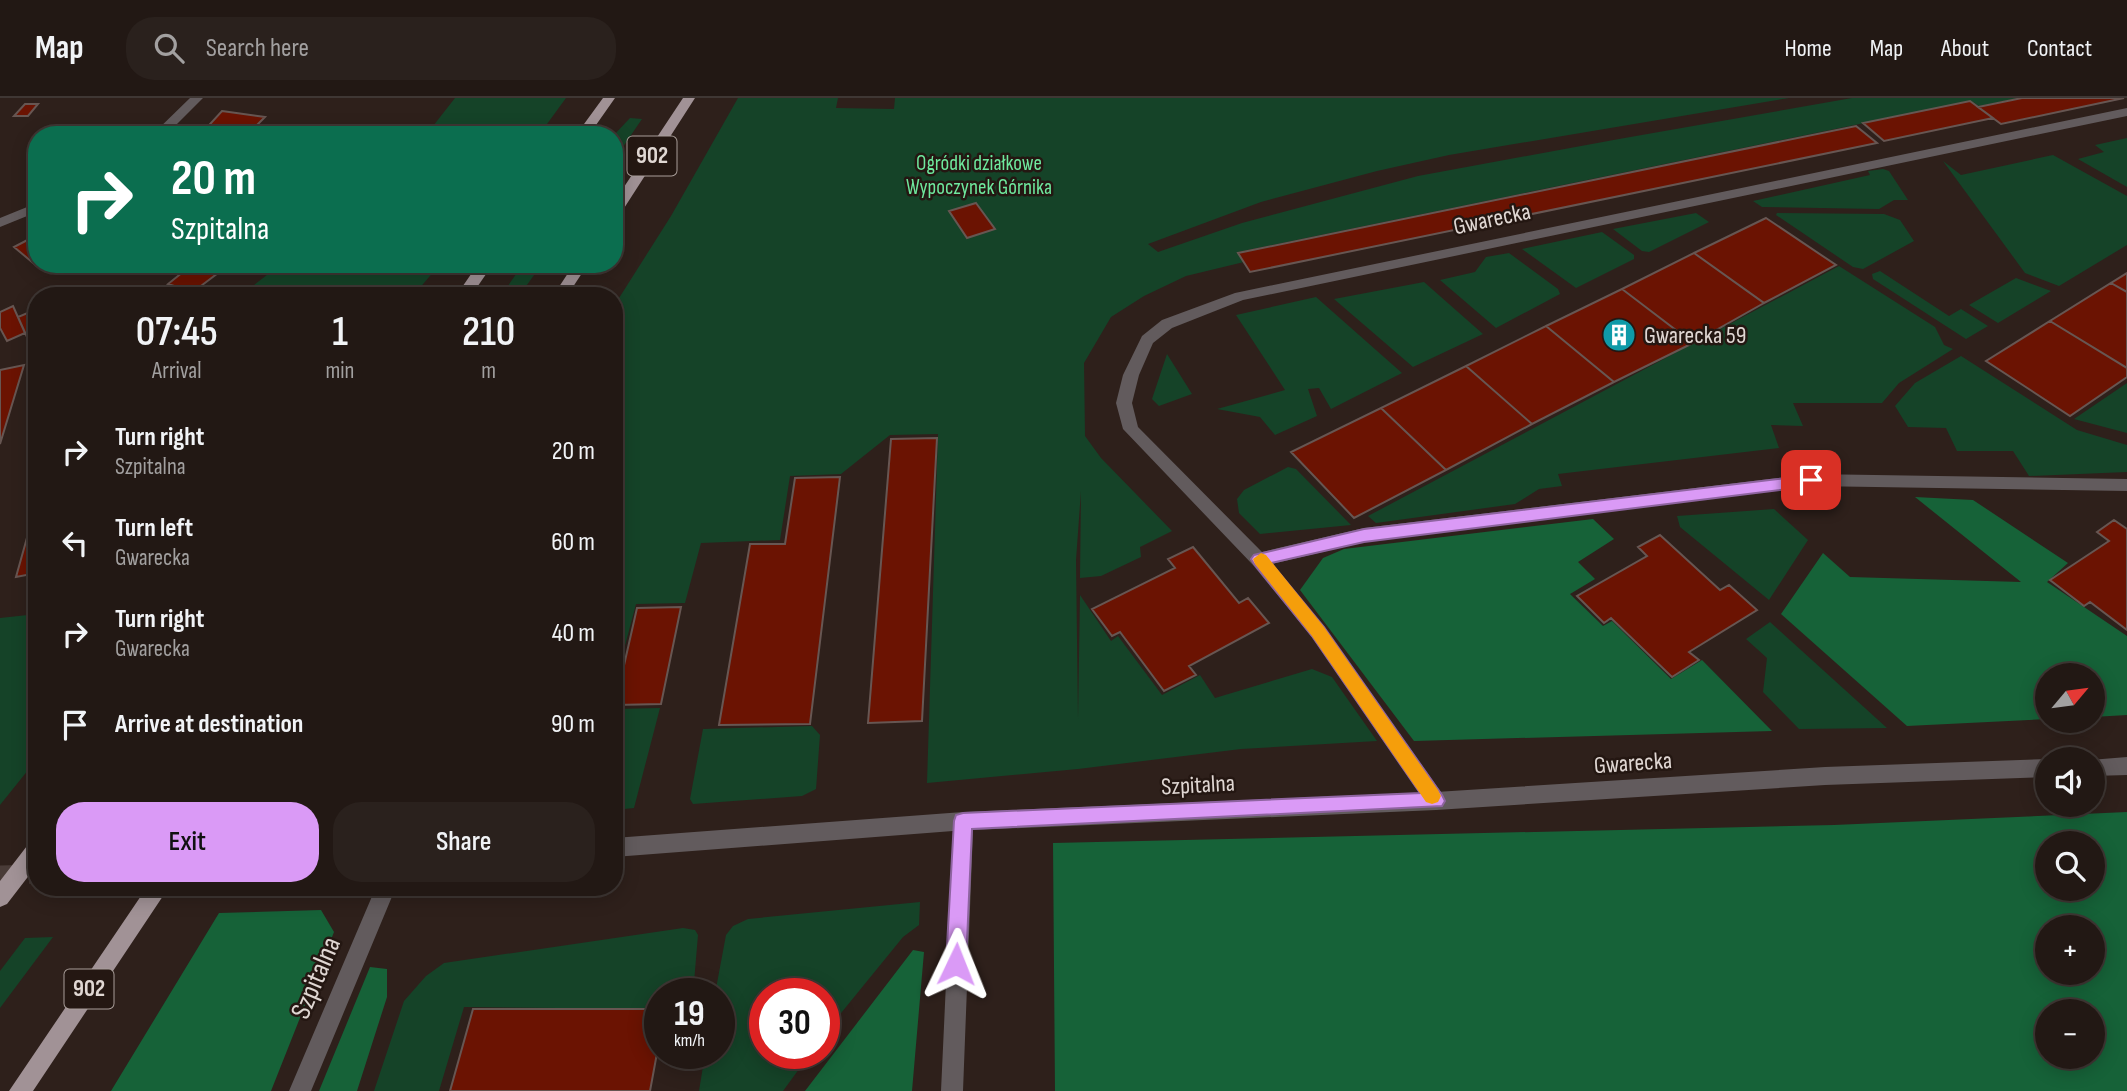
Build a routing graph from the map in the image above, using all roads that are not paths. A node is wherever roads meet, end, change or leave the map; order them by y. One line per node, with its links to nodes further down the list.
1 (197, 98): 5 (street)
2 (609, 98): 6 (main road)
3 (689, 98): 7 (main road, 902)
4 (2127, 112): 11 (street, Gwarecka)
5 (167, 126)
6 (589, 126)
7 (623, 199)
8 (28, 210): 9 (street)
9 (0, 223)
10 (2127, 485): 11 (street)
11 (1259, 559): 15 (street, Gwarecka)
12 (2127, 766): 13 (street)
13 (2105, 767)
14 (2035, 768): 15 (street, Gwarecka)
15 (1436, 801): 16 (street, Szpitalna)
16 (963, 821): 17 (street, Szpitalna); 24 (street)
17 (623, 847)
18 (28, 861): 21 (main road)
19 (153, 896): 22 (main road, 902)
20 (382, 896): 23 (street, Szpitalna)
21 (0, 897)
22 (20, 1091)
23 (300, 1091)
24 (952, 1091)

